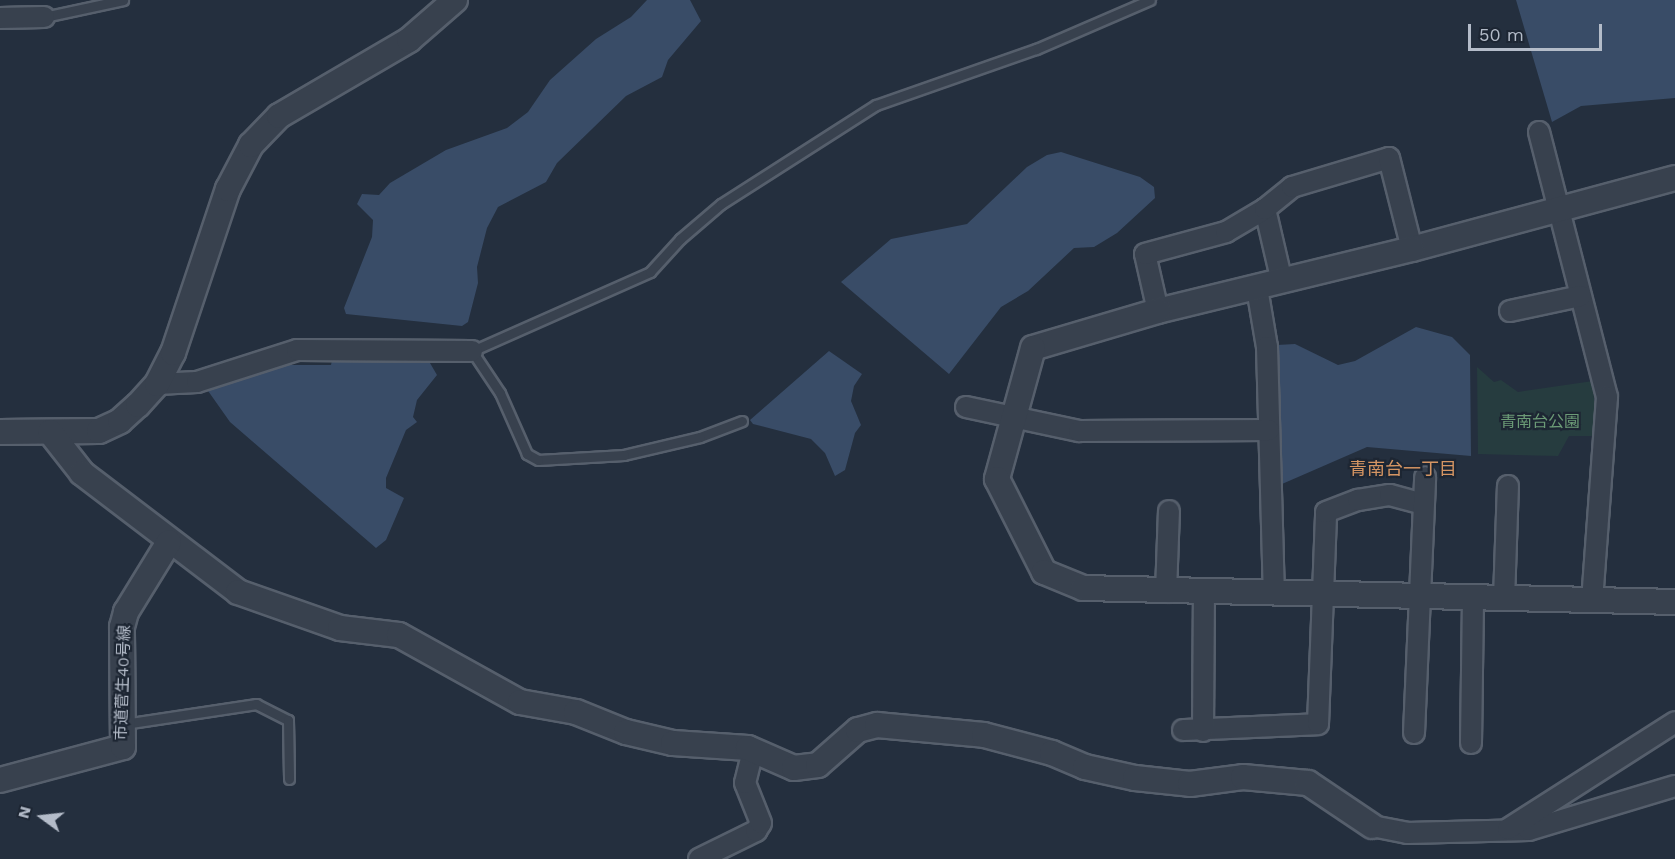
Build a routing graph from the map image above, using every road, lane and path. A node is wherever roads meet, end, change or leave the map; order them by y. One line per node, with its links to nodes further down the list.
1 (123, 0): 4 (lane)
2 (455, 0): 17 (street)
3 (1150, 0): 16 (lane)
4 (44, 17): 5 (street)
5 (0, 18)
6 (1539, 132): 9 (street)
7 (1675, 178): 9 (street)
8 (1265, 209): 10 (street); 11 (street); 14 (street)
9 (1558, 210): 10 (street); 13 (street)
10 (1412, 249): 11 (street)
11 (1282, 282): 12 (street)
12 (1257, 288): 14 (street); 21 (street)
13 (1580, 296): 15 (street); 36 (street)
14 (1158, 311): 19 (street)
15 (1510, 311)
16 (472, 351): 17 (street); 20 (lane)
17 (157, 384): 23 (street)
18 (966, 407): 19 (street)
19 (1014, 418): 21 (street); 29 (street)
20 (742, 421)
21 (1269, 430): 31 (street)
22 (0, 432): 23 (street)
23 (50, 432): 28 (street)
24 (1425, 477): 26 (street)
25 (1508, 486): 35 (street)
26 (1423, 504): 32 (street); 33 (street)
27 (1169, 511): 29 (street)
28 (169, 542): 39 (street, 市道菅生40号線); 44 (street)
29 (1166, 592): 30 (street)
30 (1204, 593): 31 (street); 41 (street)
31 (1274, 594): 32 (street)
32 (1322, 595): 33 (street); 41 (street)
33 (1419, 597): 34 (street); 42 (street)
34 (1473, 598): 35 (street); 43 (street)
35 (1504, 598): 36 (street)
36 (1592, 600): 37 (street)
37 (1675, 602)
38 (1675, 722): 49 (street)
39 (124, 724): 45 (lane); 46 (street, 市道菅生40号線)
40 (1183, 730): 41 (street)
41 (1203, 731)
42 (1414, 733)
43 (1471, 743)
44 (753, 750): 48 (street); 50 (street)
45 (289, 779)
46 (0, 780)
47 (1675, 786): 49 (street)
48 (1372, 826): 49 (street)
49 (1506, 831)
50 (699, 859)

